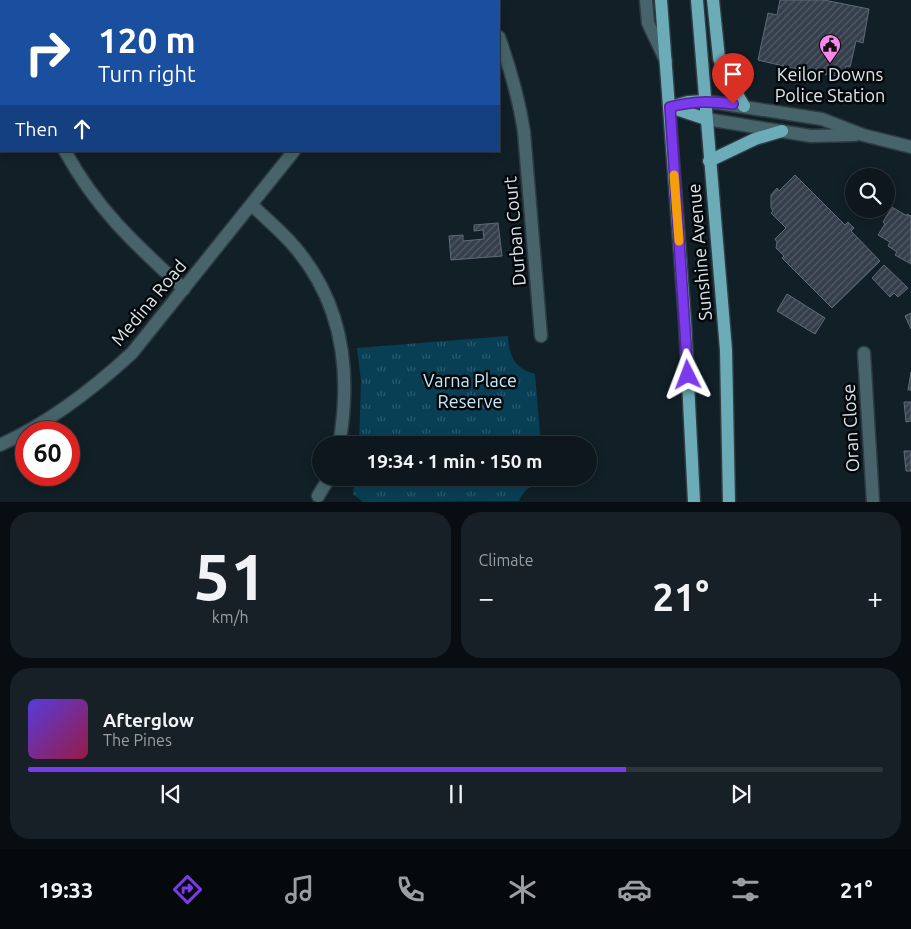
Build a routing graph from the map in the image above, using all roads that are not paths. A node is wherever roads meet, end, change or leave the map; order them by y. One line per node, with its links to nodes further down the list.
1 (646, 0): 6 (street)
2 (661, 0): 6 (main road, Sunshine Avenue)
3 (697, 0): 7 (main road, Sunshine Avenue)
4 (713, 0): 8 (main road)
5 (500, 40): 19 (street, Durban Court)
6 (667, 63): 9 (main road, Sunshine Avenue)
7 (705, 101): 8 (street); 9 (main road); 10 (main road, Sunshine Avenue)
8 (744, 106): 12 (street)
9 (670, 107): 10 (main road); 25 (main road, Sunshine Avenue)
10 (706, 118): 11 (street); 16 (main road, Sunshine Avenue)
11 (782, 131): 12 (street); 16 (main road)
12 (863, 134): 13 (street)
13 (911, 148)
14 (66, 152): 18 (street)
15 (293, 152): 17 (street, Medina Road)
16 (709, 161): 26 (main road, Sunshine Avenue)
17 (252, 204): 18 (street, Medina Road); 21 (street)
18 (184, 289): 22 (street, Medina Road)
19 (541, 336)
20 (864, 353): 27 (street, Oran Close)
21 (341, 436)
22 (0, 445)
23 (324, 486): 24 (street)
24 (318, 496)
25 (694, 502)
26 (729, 502)
27 (873, 502)

